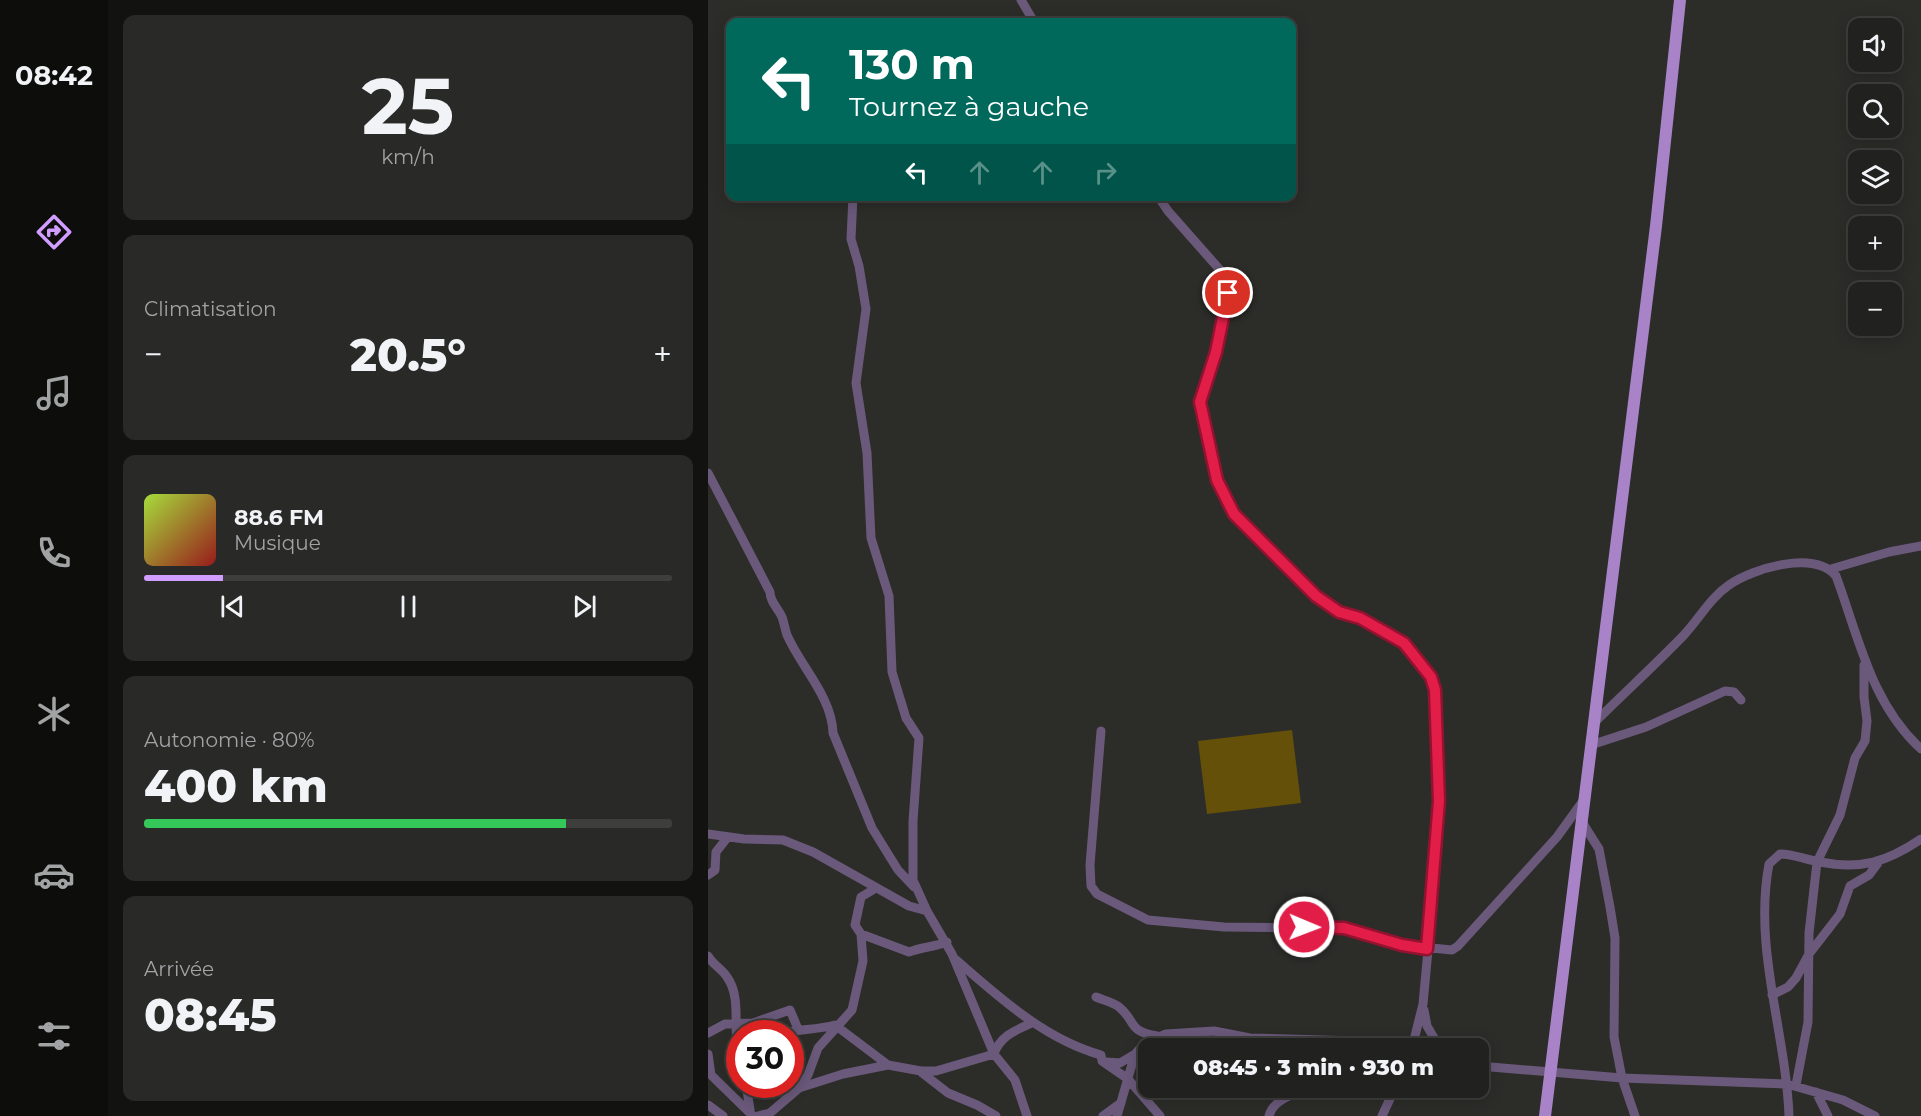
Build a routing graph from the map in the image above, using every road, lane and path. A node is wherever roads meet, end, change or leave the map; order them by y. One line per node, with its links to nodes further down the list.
1 (1021, 0): 3 (street)
2 (1680, 0): 11 (main road)
3 (1032, 18)
4 (853, 201): 24 (street)
5 (1161, 201): 28 (street)
6 (708, 473): 24 (street)
7 (1921, 546): 8 (street)
8 (1830, 569): 9 (street); 11 (street)
9 (1864, 663): 14 (street); 20 (street)
10 (1741, 700): 13 (street)
11 (1594, 723): 13 (main road)
12 (1101, 731): 28 (street)
13 (1591, 745): 15 (main road)
14 (1921, 749)
15 (1585, 799): 16 (main road); 28 (street)
16 (1582, 822): 54 (main road); 56 (street)
17 (708, 834): 18 (street)
18 (727, 838): 22 (street); 23 (street)
19 (1921, 839): 21 (street)
20 (1817, 862): 21 (street); 29 (street); 32 (street)
21 (1878, 863): 29 (street)
22 (708, 875)
23 (876, 888): 25 (street); 26 (street)
24 (916, 889): 25 (street)
25 (927, 911): 27 (street)
26 (861, 934): 27 (street); 39 (street)
27 (946, 942): 31 (street)
28 (1427, 949): 34 (street)
29 (1809, 954): 32 (street); 60 (street)
30 (708, 956): 35 (street)
31 (953, 957): 38 (street); 48 (street)
32 (1772, 995): 60 (street)
33 (1096, 997): 43 (street)
34 (1423, 1004): 45 (street); 46 (street)
35 (735, 1020)
36 (762, 1020): 37 (street)
37 (794, 1020)
38 (1032, 1023): 48 (street); 50 (street)
39 (836, 1025): 41 (street); 51 (street); 55 (street)
40 (726, 1026): 42 (street)
41 (804, 1029)
42 (708, 1033)
43 (1157, 1036): 44 (street); 49 (street)
44 (1250, 1038)
45 (1414, 1038)
46 (1434, 1038)
47 (708, 1054): 69 (street)
48 (994, 1054): 53 (street); 74 (street)
49 (1135, 1054): 50 (street); 57 (street)
50 (1102, 1061): 57 (street)
51 (888, 1065): 53 (street); 59 (street)
52 (1489, 1067): 54 (street)
53 (921, 1071): 73 (street)
54 (1550, 1071): 56 (street); 80 (main road)
55 (808, 1075): 58 (street); 59 (street)
56 (1622, 1078): 60 (street); 81 (street)
57 (1128, 1079): 67 (street); 77 (street)
58 (804, 1081)
59 (820, 1082): 61 (street)
60 (1792, 1085): 62 (street); 82 (street)
61 (804, 1087)
62 (1816, 1092): 83 (street); 84 (street)
63 (748, 1098): 69 (street)
64 (788, 1098): 70 (street)
65 (1285, 1098): 78 (street)
66 (1390, 1098): 79 (street)
67 (1121, 1103): 75 (street); 76 (street)
68 (708, 1105): 71 (street)
69 (751, 1113)
70 (770, 1115): 72 (street)
71 (723, 1116)
72 (758, 1116)
73 (996, 1116)
74 (1027, 1116)
75 (1103, 1116)
76 (1118, 1116)
77 (1160, 1116)
78 (1269, 1116)
79 (1382, 1116)
80 (1545, 1116)
81 (1635, 1116)
82 (1789, 1116)
83 (1828, 1116)
84 (1875, 1116)

